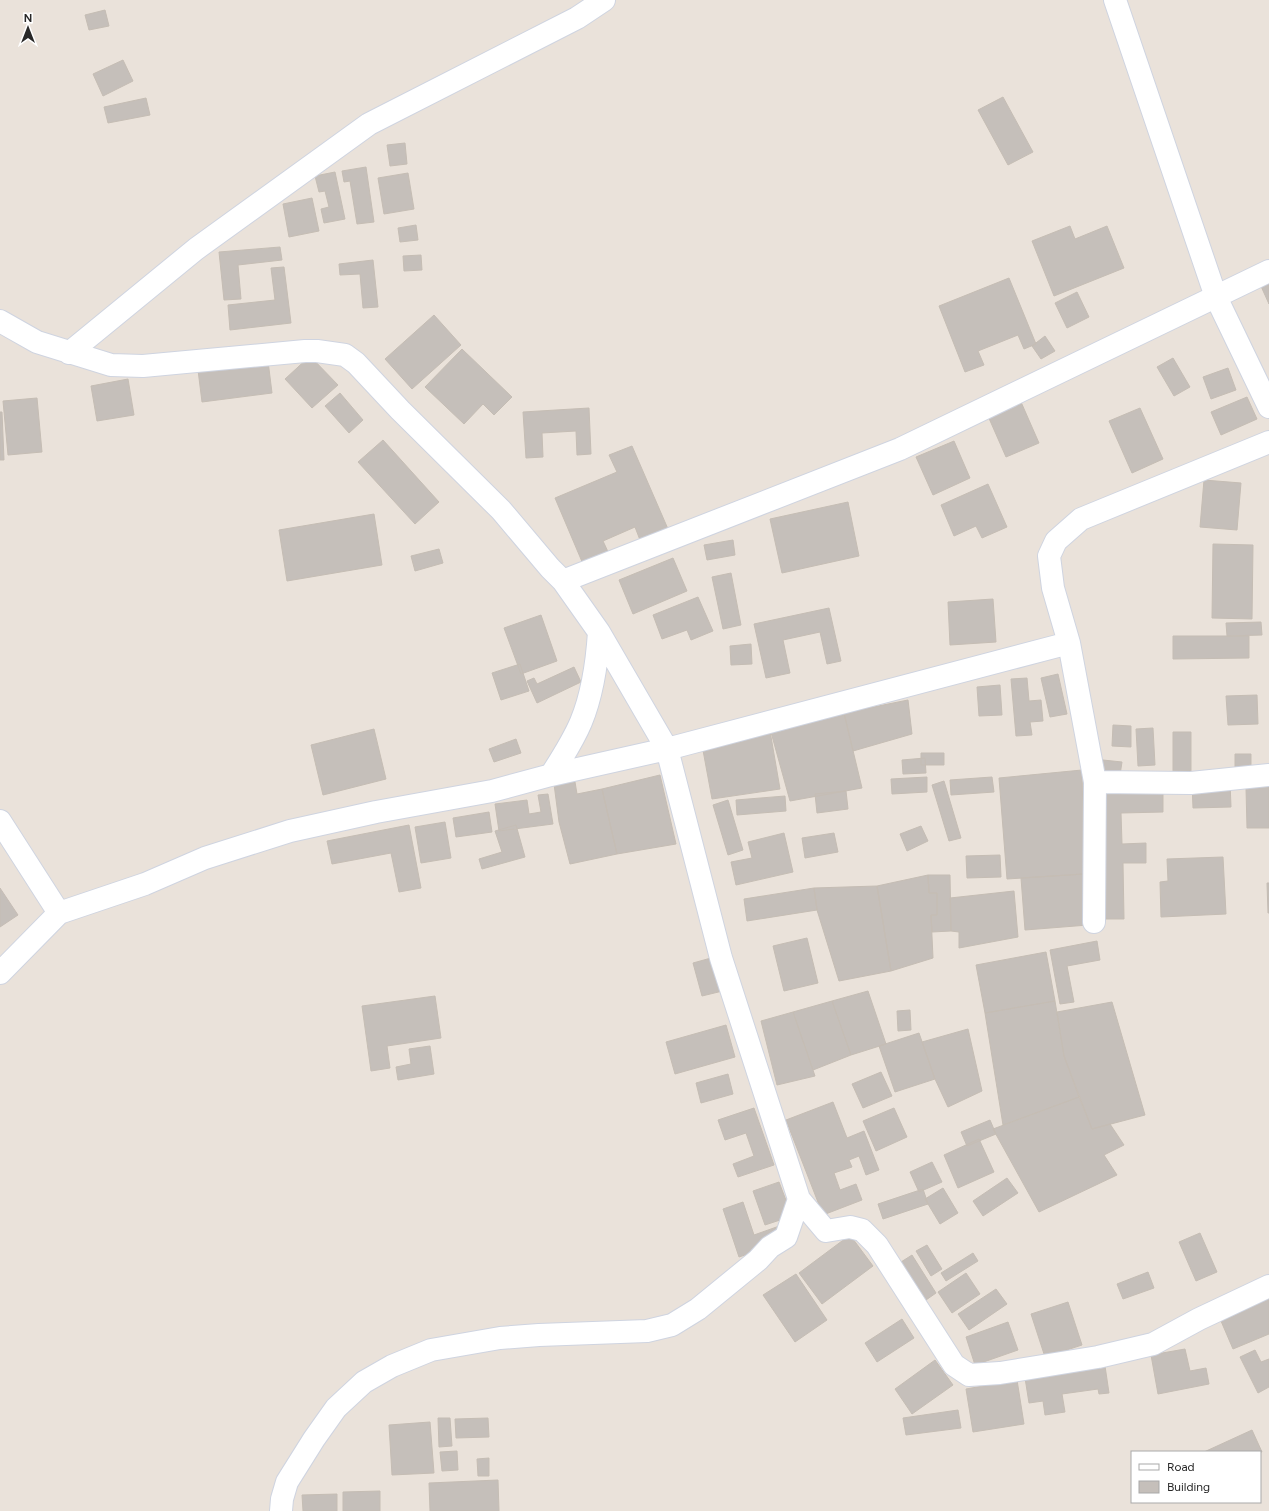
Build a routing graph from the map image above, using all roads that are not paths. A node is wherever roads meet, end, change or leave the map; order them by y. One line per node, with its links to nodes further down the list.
1 (604, 0): 6 (street)
2 (1115, 0): 4 (street)
3 (1269, 271): 4 (street)
4 (1216, 297): 7 (street); 9 (street)
5 (0, 322): 6 (street)
6 (69, 353): 9 (street)
7 (1269, 407)
8 (1269, 442): 11 (street)
9 (564, 581): 10 (street)
10 (599, 632): 12 (street); 13 (street)
11 (1069, 643): 12 (street); 15 (street)
12 (667, 749): 13 (street); 20 (street)
13 (551, 775): 17 (street)
14 (1269, 775): 15 (street)
15 (1095, 782): 18 (street)
16 (0, 821): 17 (street)
17 (59, 913): 19 (street)
18 (1094, 922)
19 (0, 973)
20 (800, 1200): 21 (street); 22 (street)
21 (1269, 1286)
22 (281, 1511)

